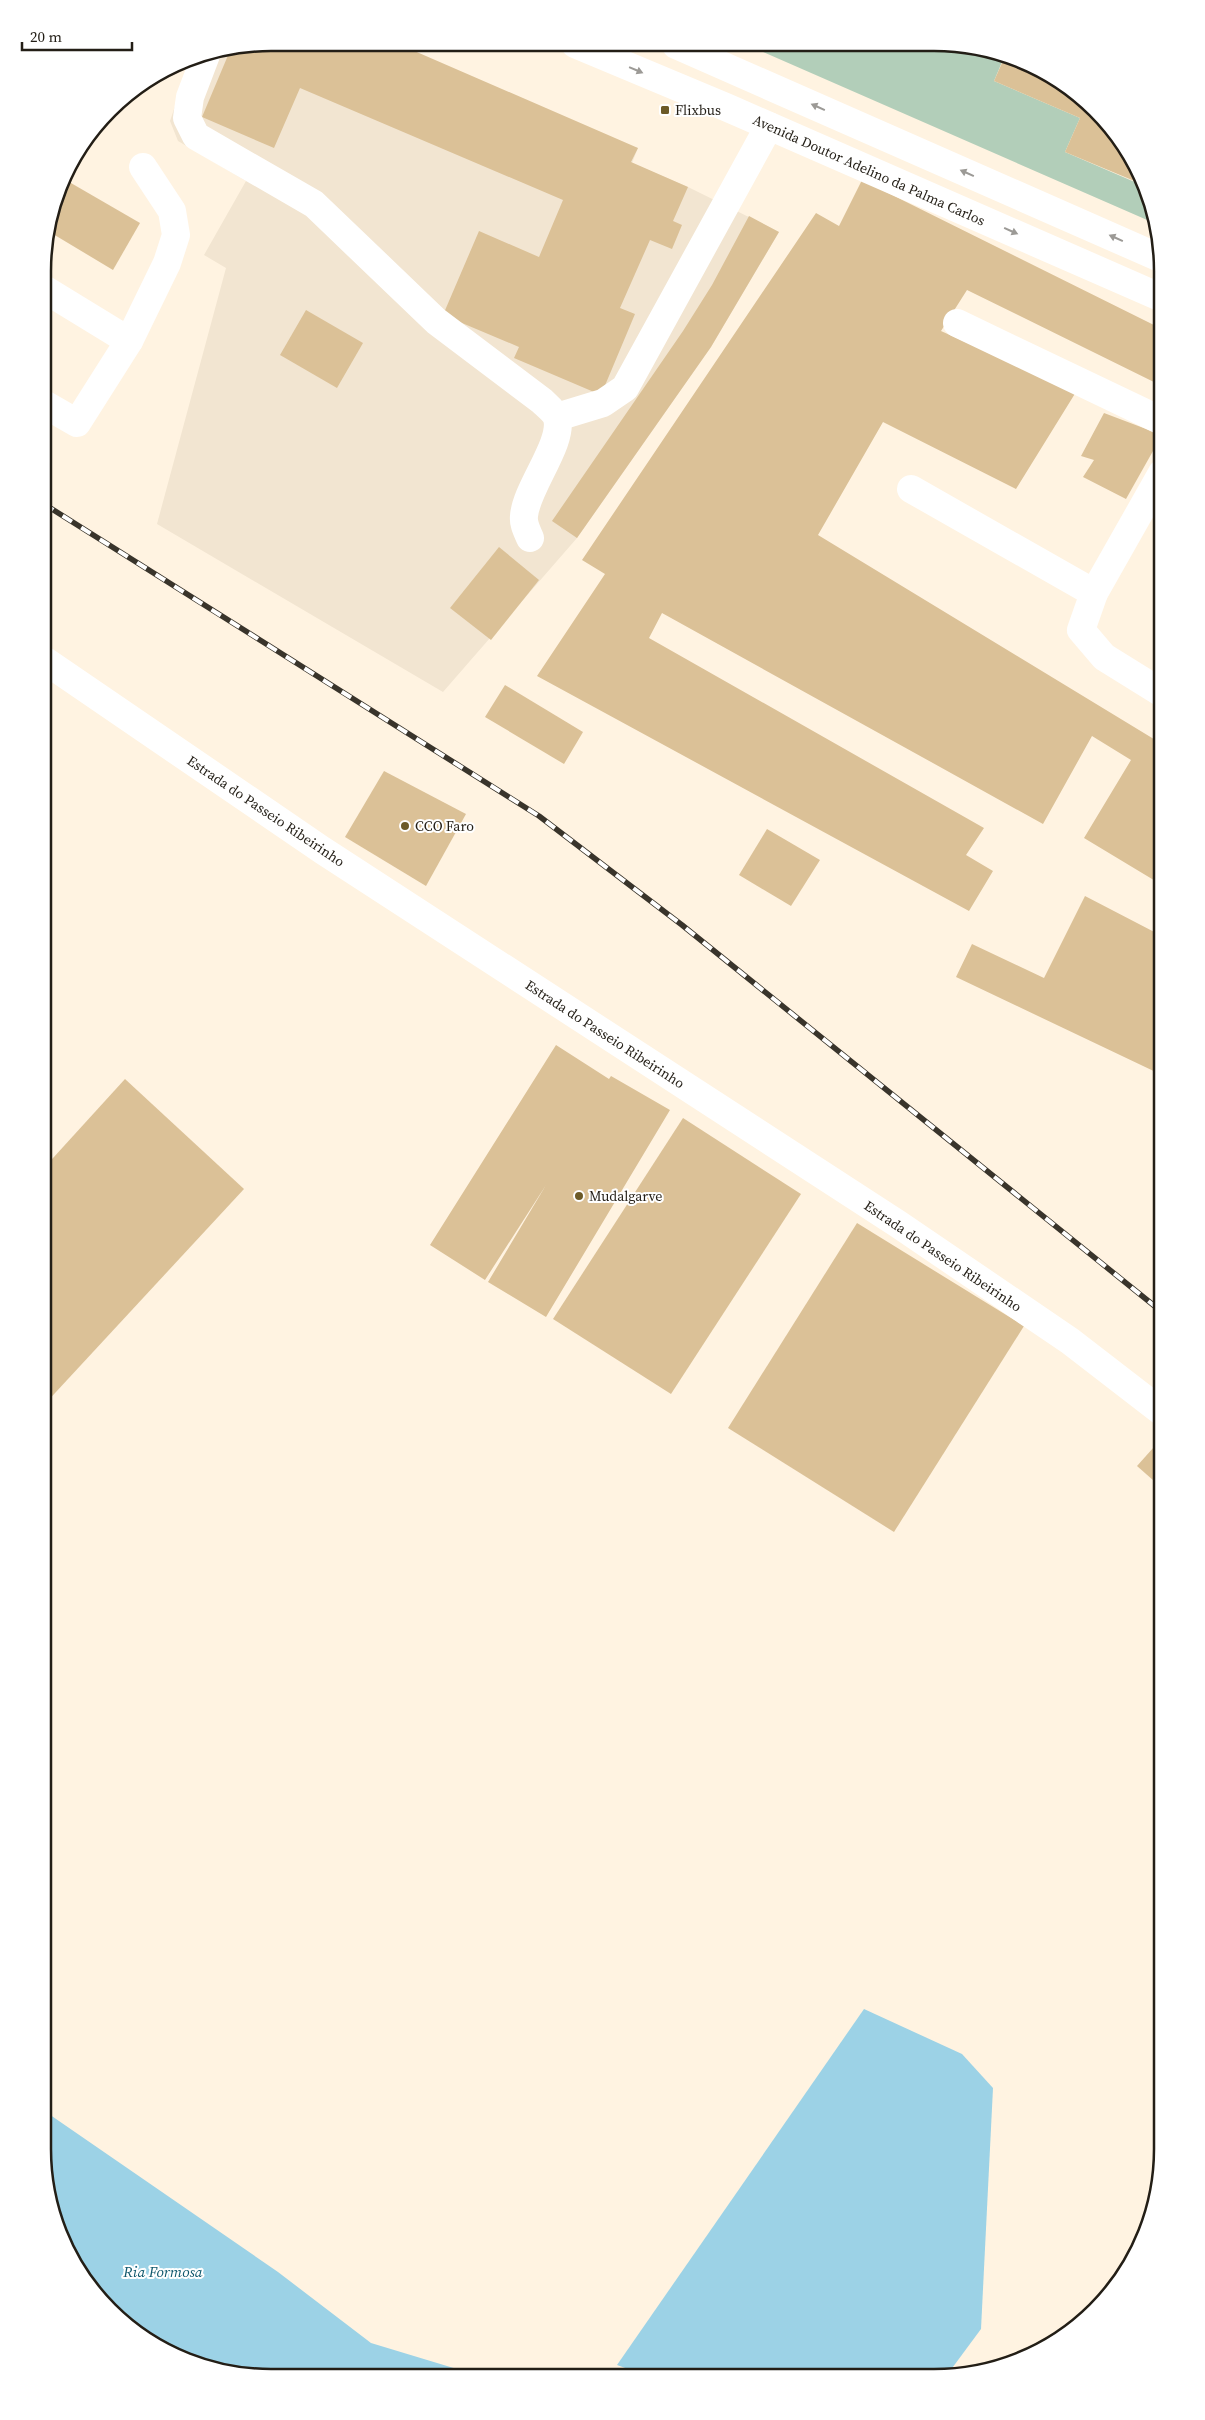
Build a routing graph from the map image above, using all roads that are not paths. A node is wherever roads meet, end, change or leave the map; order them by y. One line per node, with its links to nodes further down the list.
1 (592, 51): 4 (street, Avenida Doutor Adelino da Palma Carlos, one-way to 4)
2 (690, 51): 6 (street, one-way to 2)
3 (204, 62): 12 (street)
4 (770, 126): 8 (street, Avenida Doutor Adelino da Palma Carlos, one-way to 8); 12 (street)
5 (143, 167): 10 (street)
6 (1153, 255)
7 (51, 293): 10 (street)
8 (1154, 294)
9 (957, 324): 13 (street)
10 (129, 341): 11 (street)
11 (51, 408)
12 (557, 417): 16 (street)
13 (1154, 417)
14 (1154, 487): 17 (street)
15 (911, 489): 17 (street)
16 (530, 538)
17 (1094, 593): 19 (street)
18 (51, 665): 20 (street, Estrada do Passeio Ribeirinho)
19 (1154, 688)
20 (1154, 1406)

